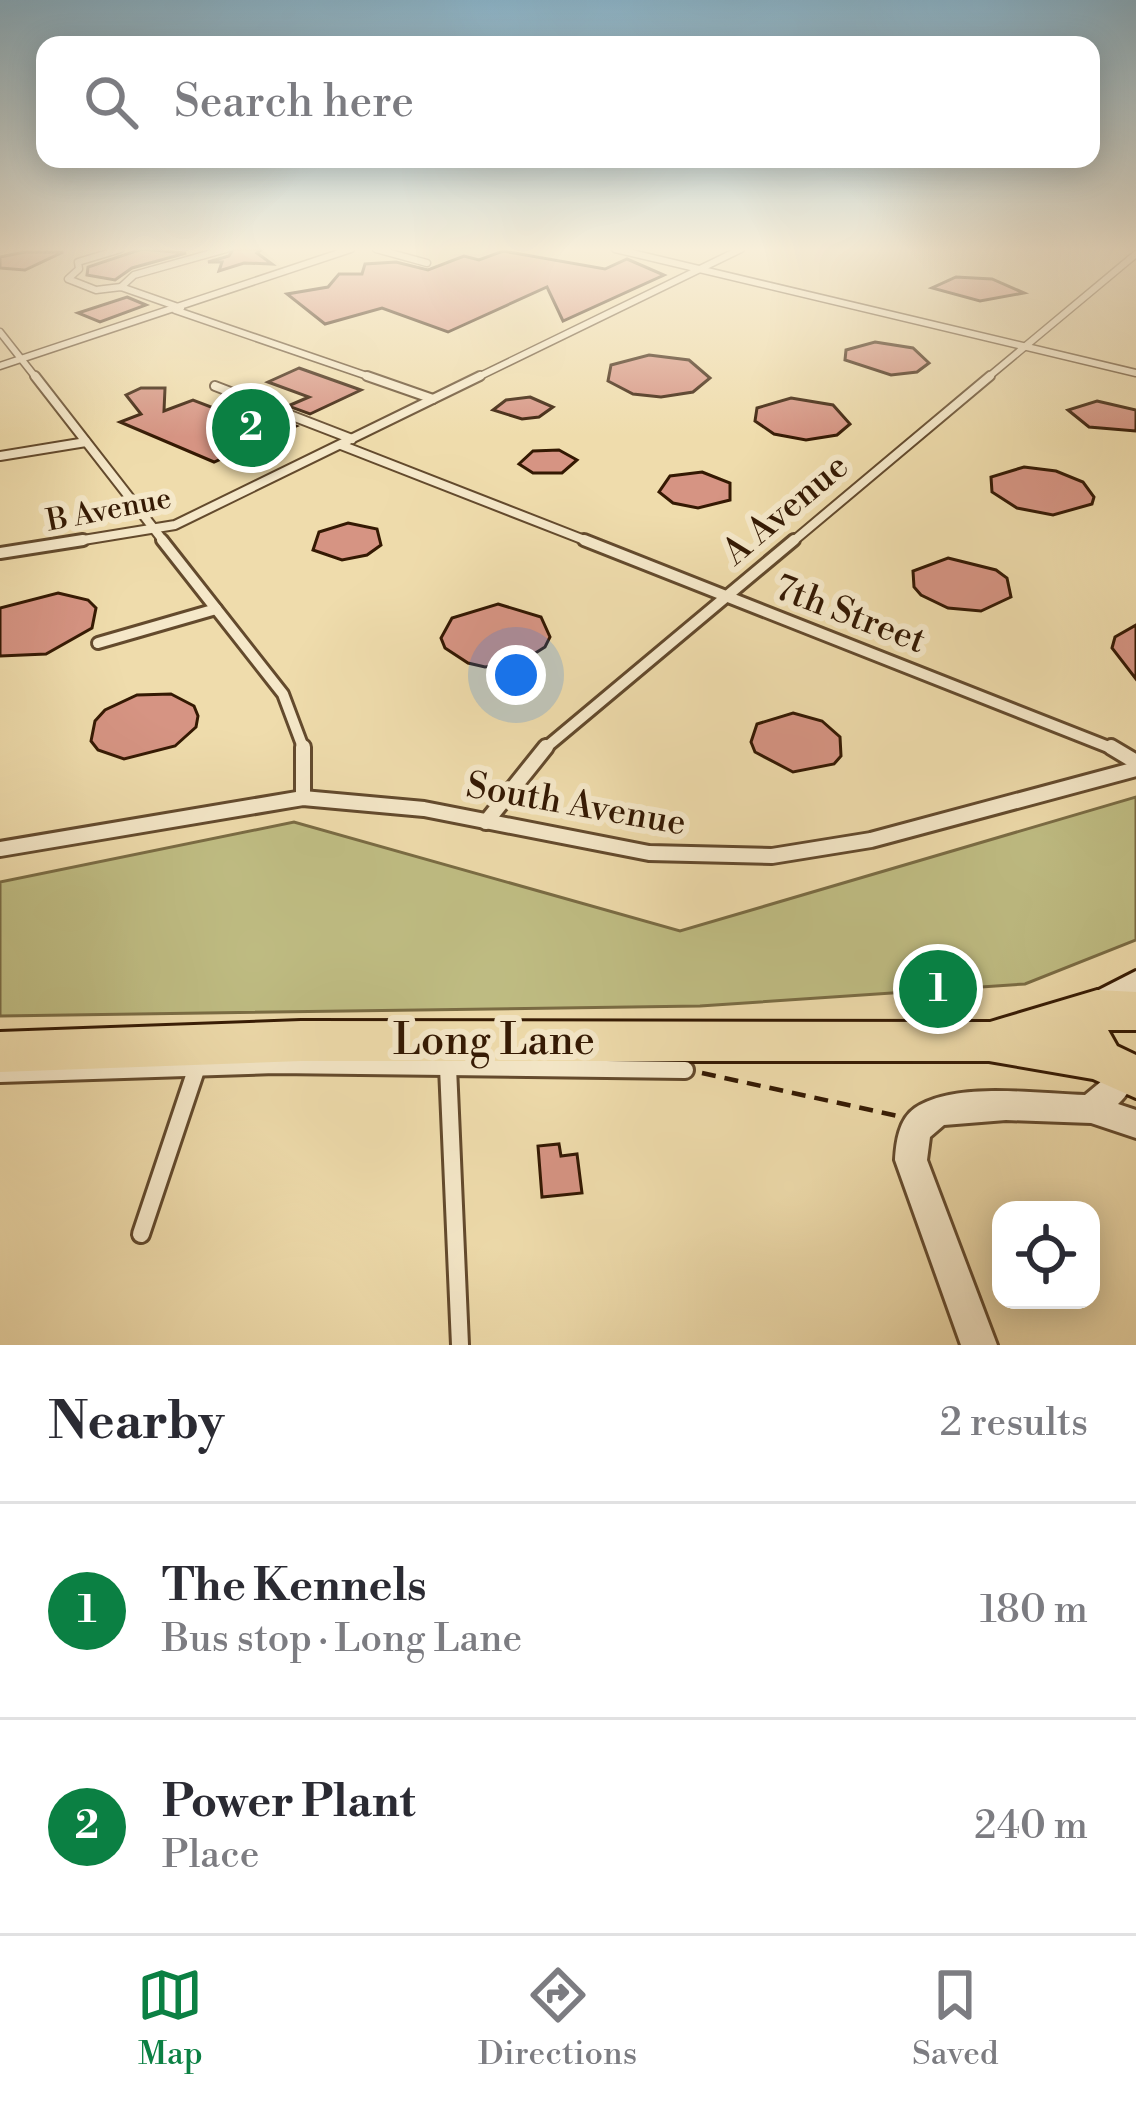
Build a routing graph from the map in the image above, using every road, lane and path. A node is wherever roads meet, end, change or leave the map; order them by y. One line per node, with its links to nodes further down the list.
1 (170, 312): 8 (lane)
2 (186, 312): 12 (lane)
3 (613, 312): 12 (lane, B Avenue)
4 (881, 312): 7 (lane)
5 (1066, 312): 7 (lane, A Avenue)
6 (0, 332): 8 (lane)
7 (1025, 346): 10 (lane); 18 (lane, A Avenue)
8 (22, 362): 9 (lane); 13 (lane)
9 (0, 366)
10 (1136, 373)
11 (215, 386): 14 (lane, 7th Street)
12 (434, 400): 14 (lane, B Avenue)
13 (86, 442): 15 (lane); 16 (lane)
14 (347, 442): 16 (lane, B Avenue); 18 (lane, 7th Street)
15 (0, 456)
16 (154, 532): 17 (lane, B Avenue); 19 (lane)
17 (0, 554)
18 (724, 596): 21 (lane, 7th Street); 23 (lane, A Avenue)
19 (216, 609): 20 (lane); 22 (lane)
20 (98, 643)
21 (1136, 766): 23 (lane, South Avenue)
22 (303, 798): 23 (lane, South Avenue); 24 (lane, South Avenue)
23 (486, 821)
24 (0, 849)
25 (1117, 1004): 26 (main road, Long Lane); 30 (main road)
26 (989, 1041): 27 (main road, Long Lane); 30 (main road, Long Lane)
27 (0, 1052)
28 (448, 1066): 29 (lane); 31 (lane); 37 (lane)
29 (196, 1067): 32 (lane); 36 (lane)
30 (1118, 1069): 33 (street)
31 (685, 1070): 34 (path)
32 (0, 1074)
33 (1091, 1109): 34 (street); 35 (street)
34 (929, 1115): 38 (street)
35 (1136, 1124)
36 (141, 1234)
37 (460, 1345)
38 (979, 1345)

